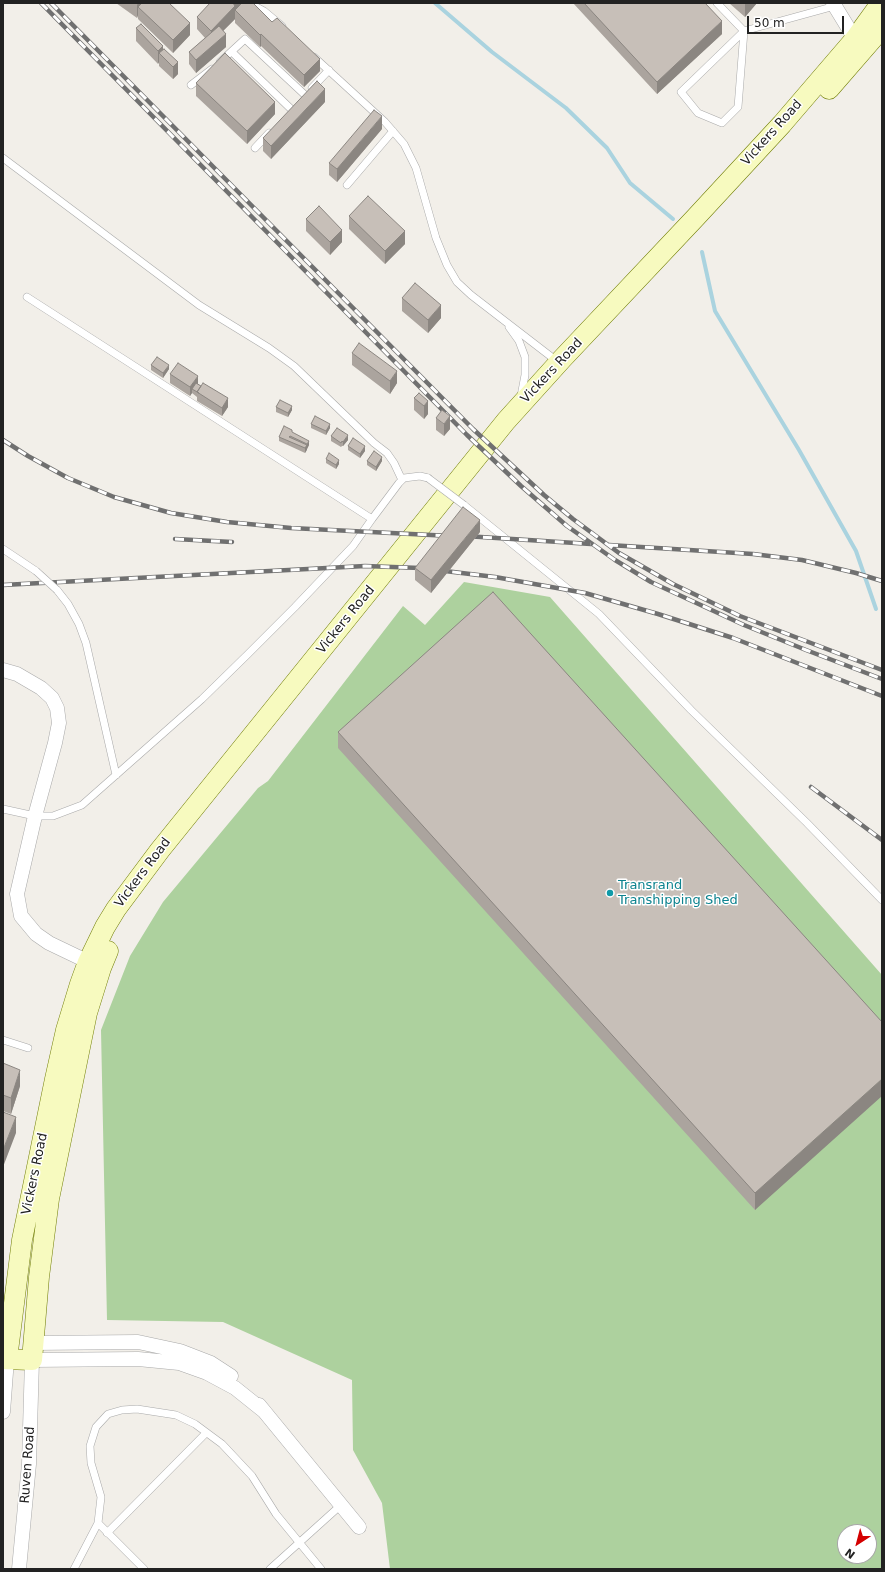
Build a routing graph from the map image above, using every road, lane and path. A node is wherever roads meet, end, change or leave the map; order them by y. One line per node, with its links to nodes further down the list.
1 (249, 3): 7 (lane)
2 (717, 3): 6 (lane)
3 (881, 3): 8 (main road, Vickers Road)
4 (834, 5): 6 (lane); 8 (street)
5 (882, 28): 8 (main road, Vickers Road)
6 (744, 31): 6 (lane)
7 (290, 34)
8 (860, 43): 21 (main road, Vickers Road)
9 (232, 52): 12 (lane); 13 (lane); 13 (lane)
10 (311, 54): 11 (lane)
11 (329, 70): 13 (lane); 15 (lane)
12 (191, 85)
13 (296, 105)
14 (276, 126): 16 (lane)
15 (393, 131): 18 (lane); 20 (lane)
16 (255, 148)
17 (3, 158): 23 (lane)
18 (347, 185)
19 (27, 297): 24 (lane)
20 (506, 322): 21 (lane); 22 (lane)
21 (564, 363): 22 (main road, Vickers Road); 31 (main road, Vickers Road)
22 (515, 411): 31 (main road, Vickers Road)
23 (402, 480): 24 (lane); 30 (lane, bridge)
24 (372, 519): 27 (lane)
25 (3, 549): 27 (lane, bridge)
26 (3, 670): 29 (street)
27 (116, 775): 29 (lane)
28 (3, 809): 29 (lane)
29 (35, 816): 31 (street)
30 (882, 900)
31 (95, 965): 34 (main road, Vickers Road); 37 (main road, Vickers Road)
32 (3, 1040): 33 (lane)
33 (28, 1048)
34 (18, 1265): 35 (main road); 36 (main road, Vickers Road)
35 (3, 1284)
36 (5, 1350): 37 (main road); 38 (street)
37 (32, 1351): 40 (street); 45 (street, Ruven Road)
38 (3, 1412)
39 (206, 1433): 41 (lane); 43 (lane); 44 (lane)
40 (341, 1505): 42 (street); 44 (lane)
41 (98, 1523): 43 (lane); 46 (lane)
42 (358, 1527)
43 (107, 1532): 47 (lane)
44 (299, 1543): 48 (lane); 49 (lane)
45 (19, 1569)
46 (74, 1569)
47 (144, 1569)
48 (270, 1569)
49 (321, 1569)

